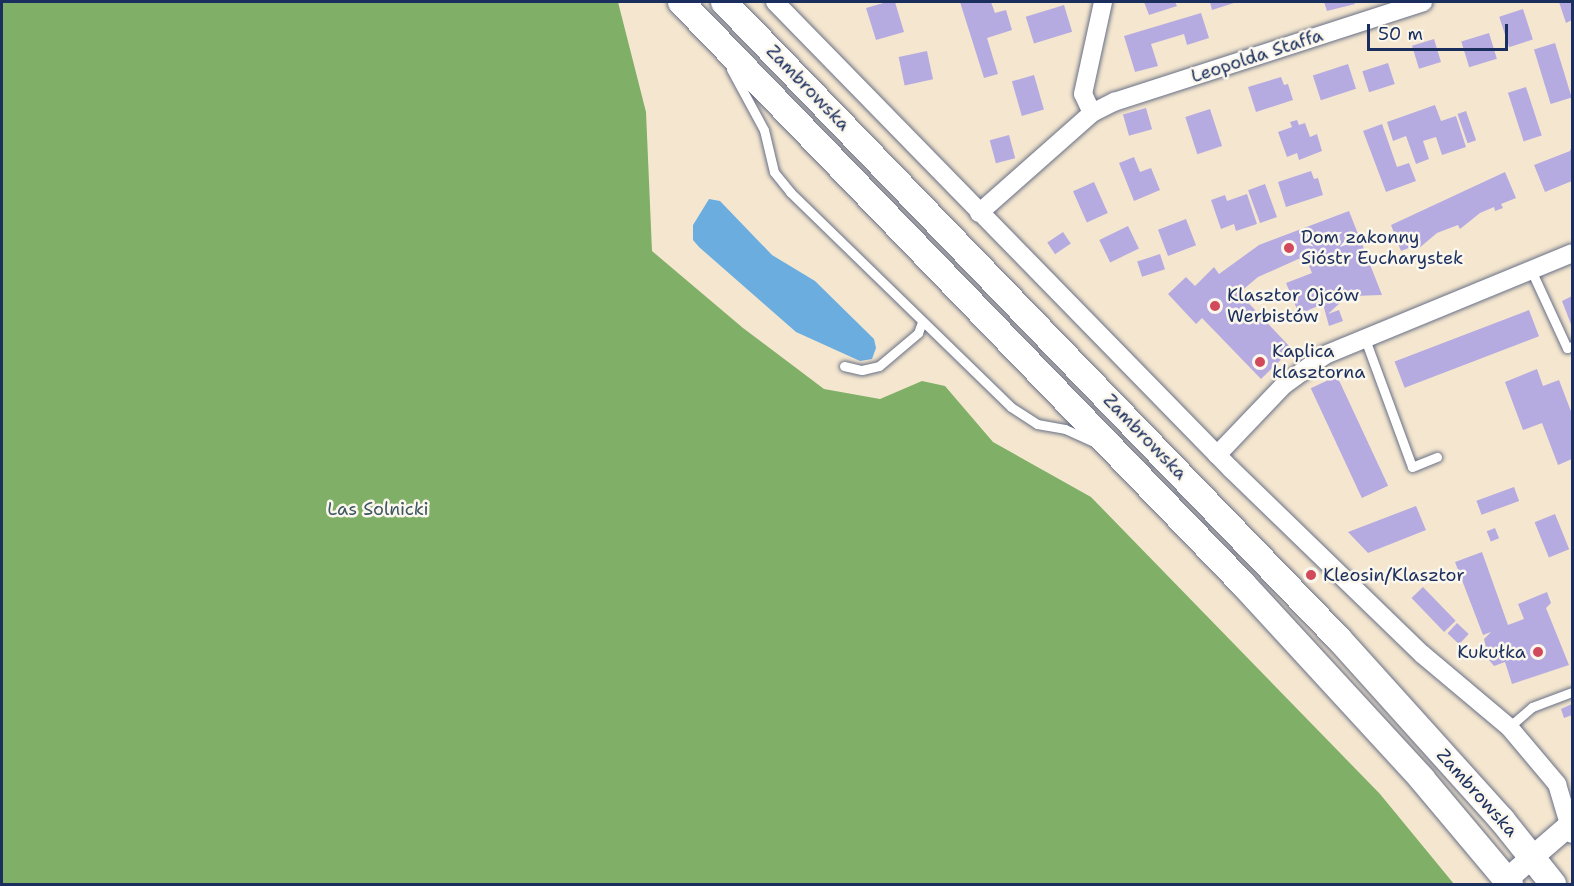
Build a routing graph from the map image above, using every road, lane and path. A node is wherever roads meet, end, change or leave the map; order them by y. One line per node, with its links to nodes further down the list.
1 (681, 2): 6 (main road, Zambrowska)
2 (724, 2): 22 (main road, Zambrowska)
3 (775, 2): 8 (street, Zambrowska)
4 (1103, 2): 7 (street)
5 (1423, 2): 7 (street, Leopolda Staffa)
6 (709, 31): 11 (lane); 16 (main road, Zambrowska)
7 (1092, 113): 8 (street, Leopolda Staffa)
8 (979, 213): 17 (street, Zambrowska)
9 (1572, 253): 10 (street)
10 (1531, 270): 12 (street); 13 (lane)
11 (922, 321): 15 (lane); 16 (lane)
12 (1365, 339): 17 (street); 18 (lane)
13 (1570, 347): 14 (lane)
14 (1572, 359)
15 (844, 366)
16 (1118, 452): 23 (main road, Zambrowska)
17 (1217, 455): 20 (street, Zambrowska)
18 (1437, 457)
19 (1572, 692): 20 (lane)
20 (1509, 727): 21 (street, Zambrowska)
21 (1572, 827): 22 (street)
22 (1532, 855): 23 (street); 24 (main road, Zambrowska)
23 (1508, 882)
24 (1553, 885)

